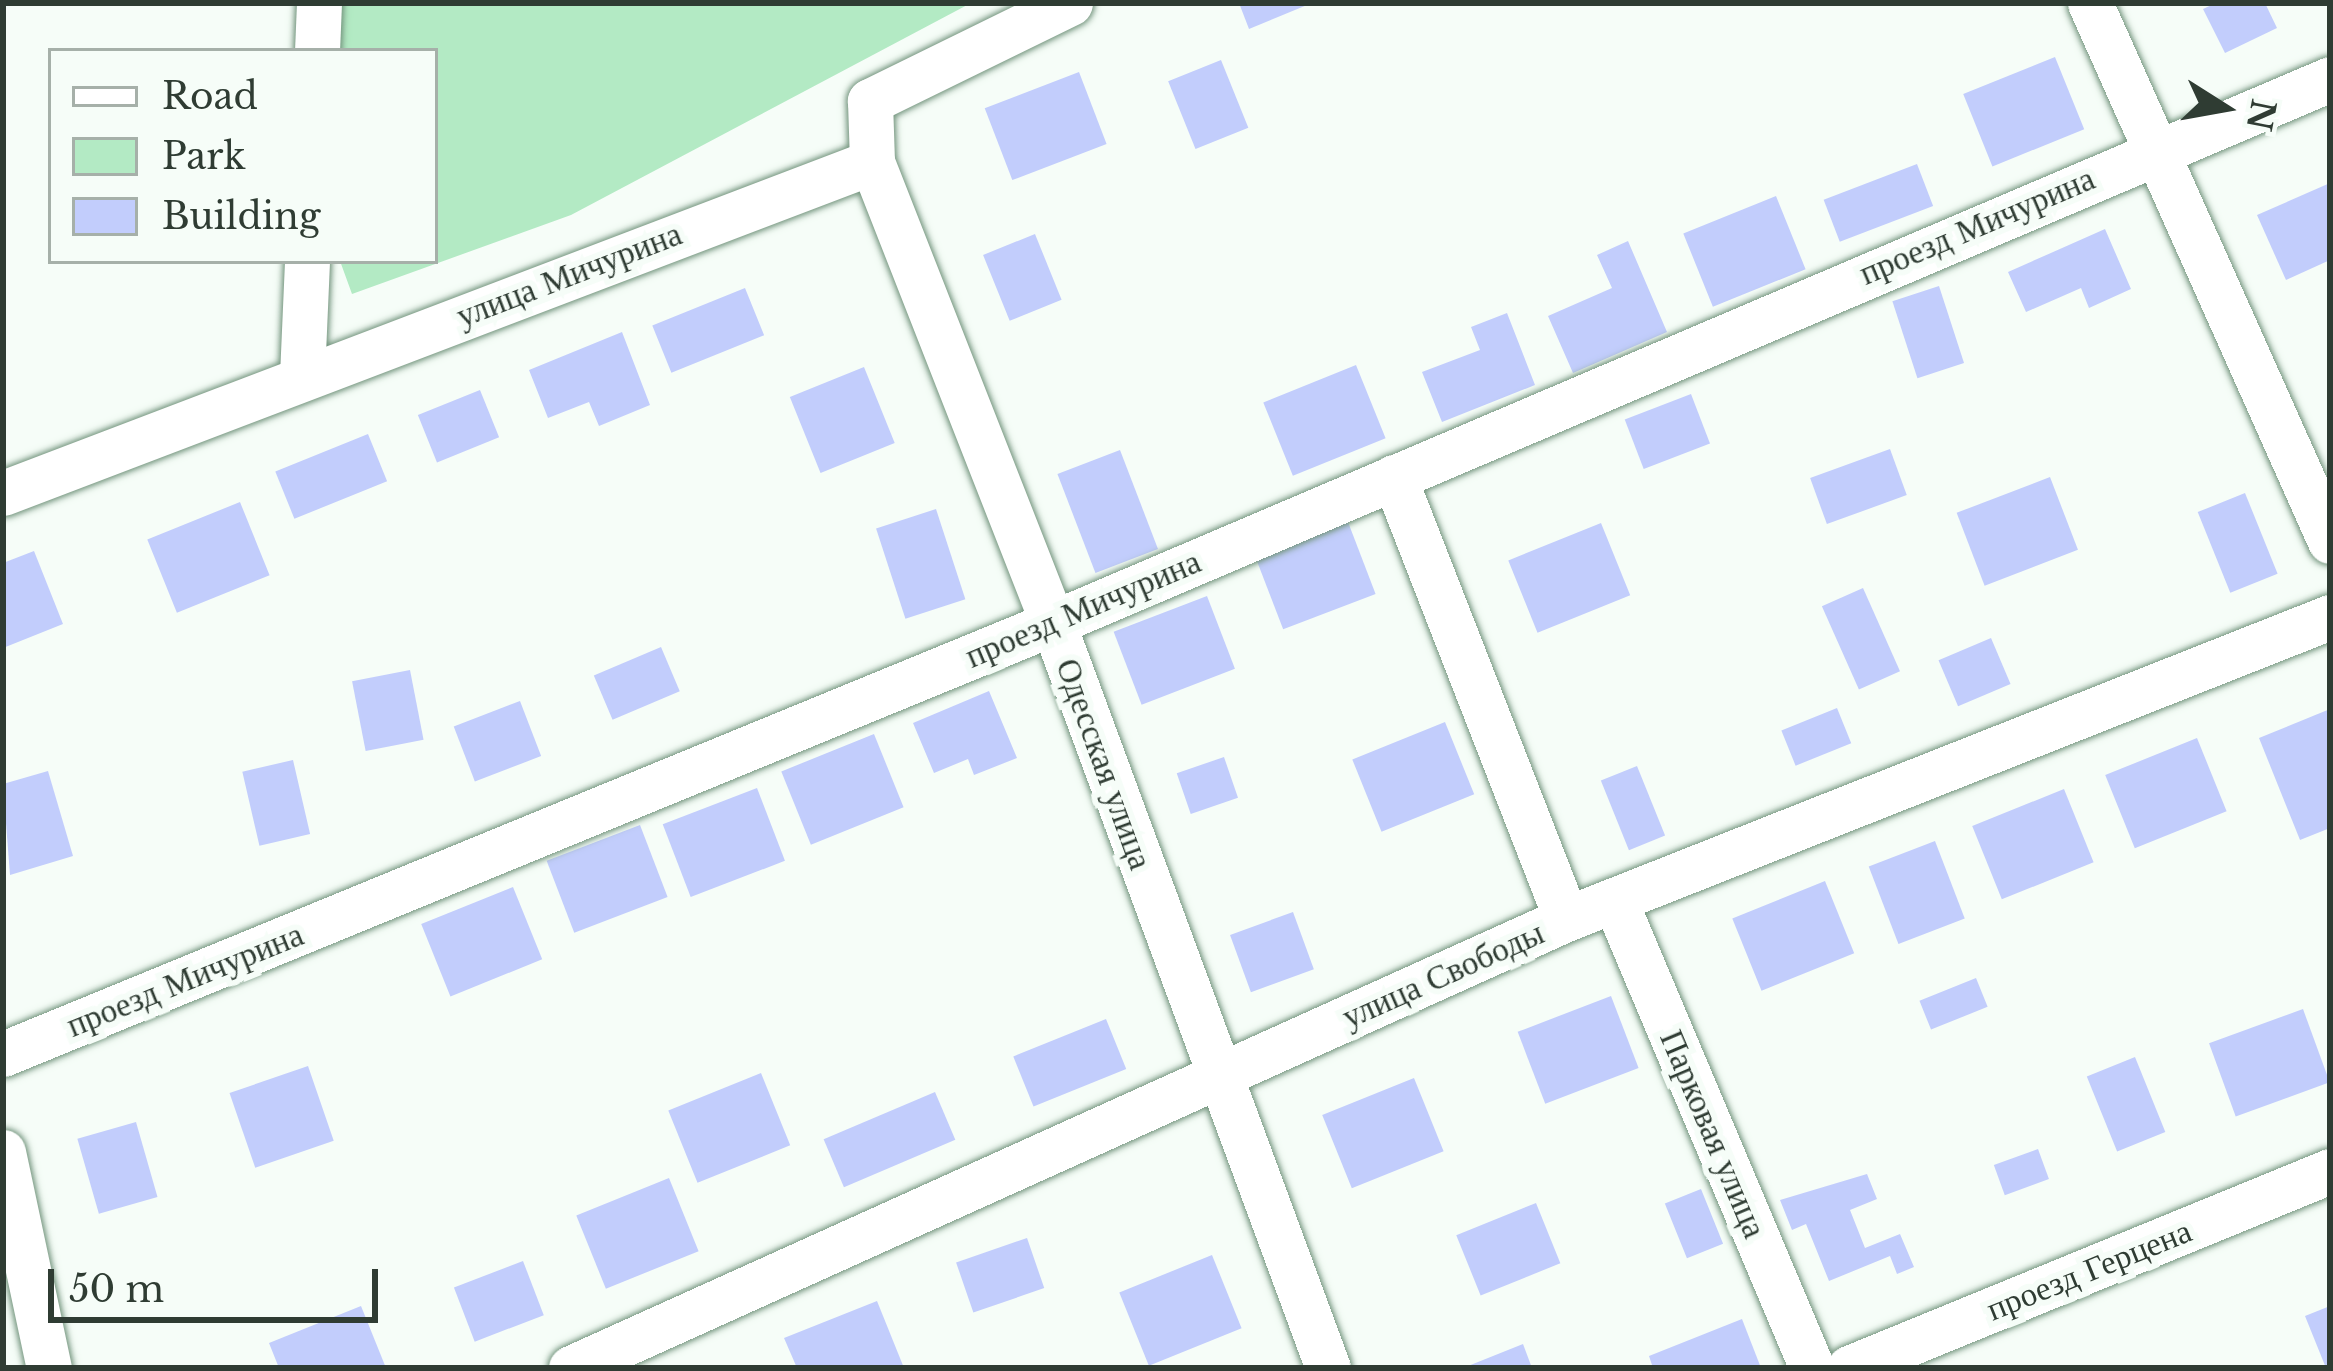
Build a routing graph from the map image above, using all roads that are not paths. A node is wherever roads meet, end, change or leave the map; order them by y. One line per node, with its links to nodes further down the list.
1 (319, 3): 4 (street)
2 (1070, 3): 7 (street)
3 (2090, 3): 6 (street)
4 (317, 48)
5 (2330, 79): 6 (street, проезд Мичурина)
6 (2158, 149): 10 (street, проезд Мичурина); 12 (street)
7 (872, 162): 9 (street, улица Мичурина); 14 (street, Одесская улица)
8 (308, 264): 9 (street)
9 (302, 376): 11 (street, улица Мичурина)
10 (1394, 477): 14 (street, проезд Мичурина); 16 (street)
11 (3, 493)
12 (2330, 541)
13 (2330, 617): 15 (street, улица Свободы)
14 (1053, 623): 17 (street, проезд Мичурина); 18 (street, Одесская улица)
15 (1615, 901): 16 (street, улица Свободы); 24 (street, Парковая улица)
16 (1566, 919): 18 (street, улица Свободы)
17 (3, 1054)
18 (1216, 1078): 22 (street, улица Свободы); 23 (street, Одесская улица)
19 (3, 1152): 21 (street)
20 (2330, 1172): 25 (street, проезд Герцена)
21 (50, 1368)
22 (571, 1368)
23 (1328, 1368)
24 (1812, 1368)
25 (1849, 1368)

